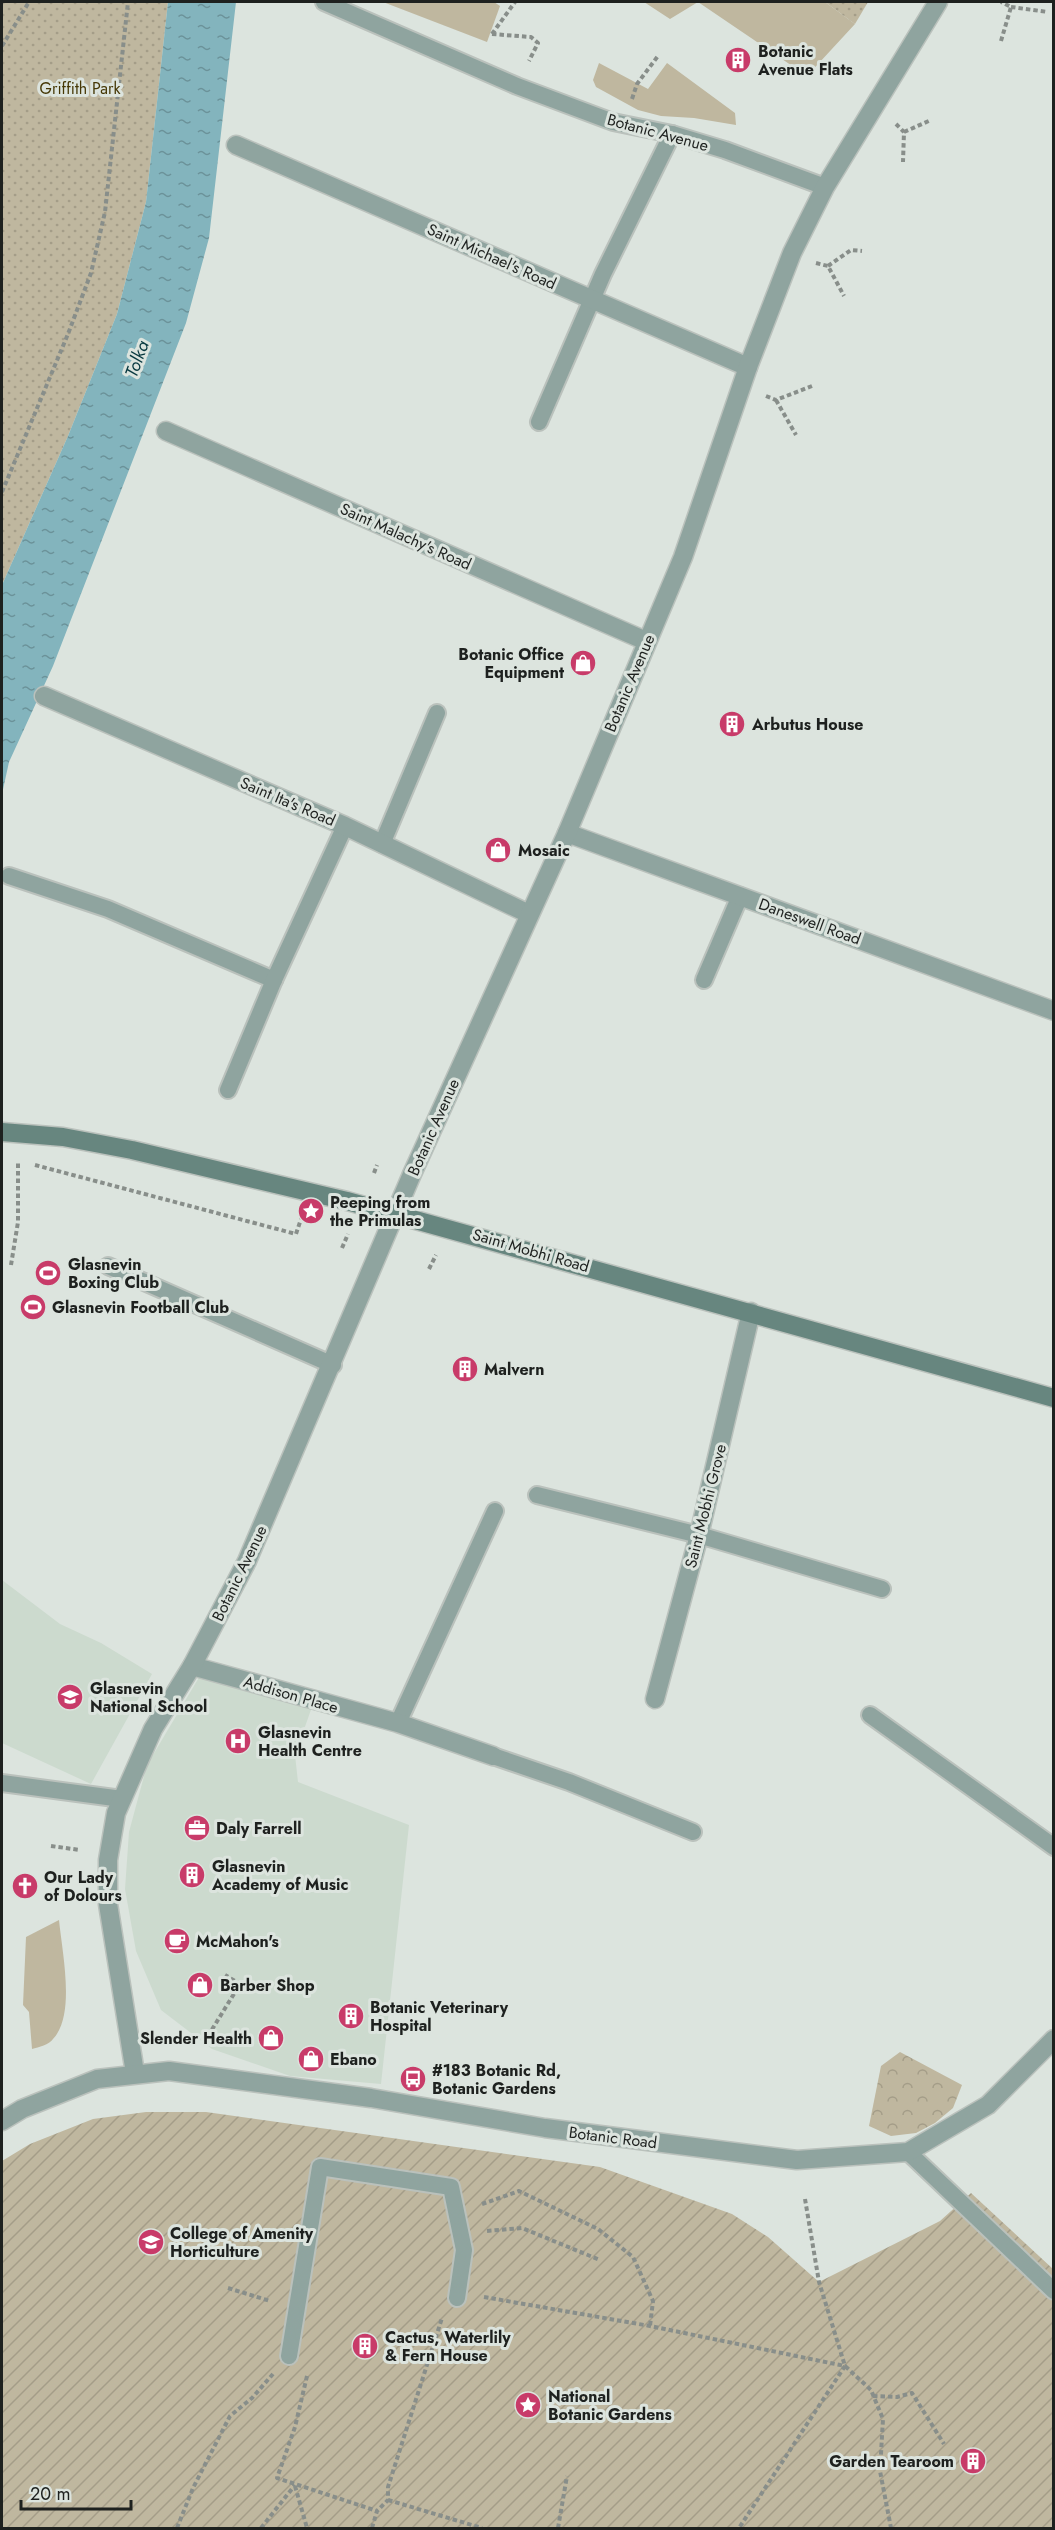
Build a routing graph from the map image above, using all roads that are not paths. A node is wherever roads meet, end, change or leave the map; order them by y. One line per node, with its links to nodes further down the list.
1 (324, 2): 3 (lane, Botanic Avenue)
2 (938, 2): 5 (street, Botanic Avenue)
3 (672, 134): 5 (lane, Botanic Avenue); 6 (lane)
4 (236, 145): 6 (street, Saint Michael's Road)
5 (825, 187): 7 (street, Botanic Avenue)
6 (593, 300): 7 (street, Saint Michael's Road); 8 (lane)
7 (748, 368): 10 (street, Botanic Avenue)
8 (538, 422)
9 (165, 431): 10 (street, Saint Malachy's Road)
10 (646, 641): 14 (street, Botanic Avenue)
11 (44, 696): 13 (street, Saint Ita's Road)
12 (437, 713): 15 (lane)
13 (345, 826): 15 (street, Saint Ita's Road); 19 (lane)
14 (567, 833): 17 (street, Daneswell Road); 18 (street, Botanic Avenue)
15 (382, 844): 18 (street, Saint Ita's Road)
16 (9, 876): 19 (lane)
17 (740, 896): 20 (lane); 21 (street, Daneswell Road)
18 (529, 914): 24 (street, Botanic Avenue)
19 (274, 980): 22 (lane)
20 (704, 980)
21 (1053, 1011)
22 (228, 1090)
23 (10, 1133): 24 (main road, Saint Mobhi Road)
24 (395, 1215): 26 (main road, Saint Mobhi Road); 27 (street, Botanic Avenue)
25 (108, 1266): 27 (lane)
26 (752, 1312): 28 (main road, Saint Mobhi Road); 31 (street, Saint Mobhi Grove)
27 (333, 1365): 33 (street, Botanic Avenue)
28 (1053, 1398)
29 (537, 1496): 31 (lane)
30 (495, 1511): 36 (lane)
31 (699, 1535): 32 (lane); 34 (street, Saint Mobhi Grove)
32 (882, 1589)
33 (192, 1666): 36 (street, Addison Place); 39 (street, Botanic Avenue)
34 (655, 1699)
35 (870, 1715): 41 (lane)
36 (398, 1723): 37 (street, Addison Place)
37 (493, 1756): 40 (lane)
38 (2, 1783): 39 (lane)
39 (122, 1799): 43 (street, Botanic Avenue)
40 (693, 1832)
41 (1053, 1847)
42 (1053, 2039): 45 (street, Botanic Road)
43 (135, 2073): 44 (street, Botanic Road); 45 (street, Botanic Road)
44 (2, 2121)
45 (908, 2152): 46 (lane)
46 (1053, 2291)
47 (457, 2298): 48 (lane)
48 (289, 2356)

